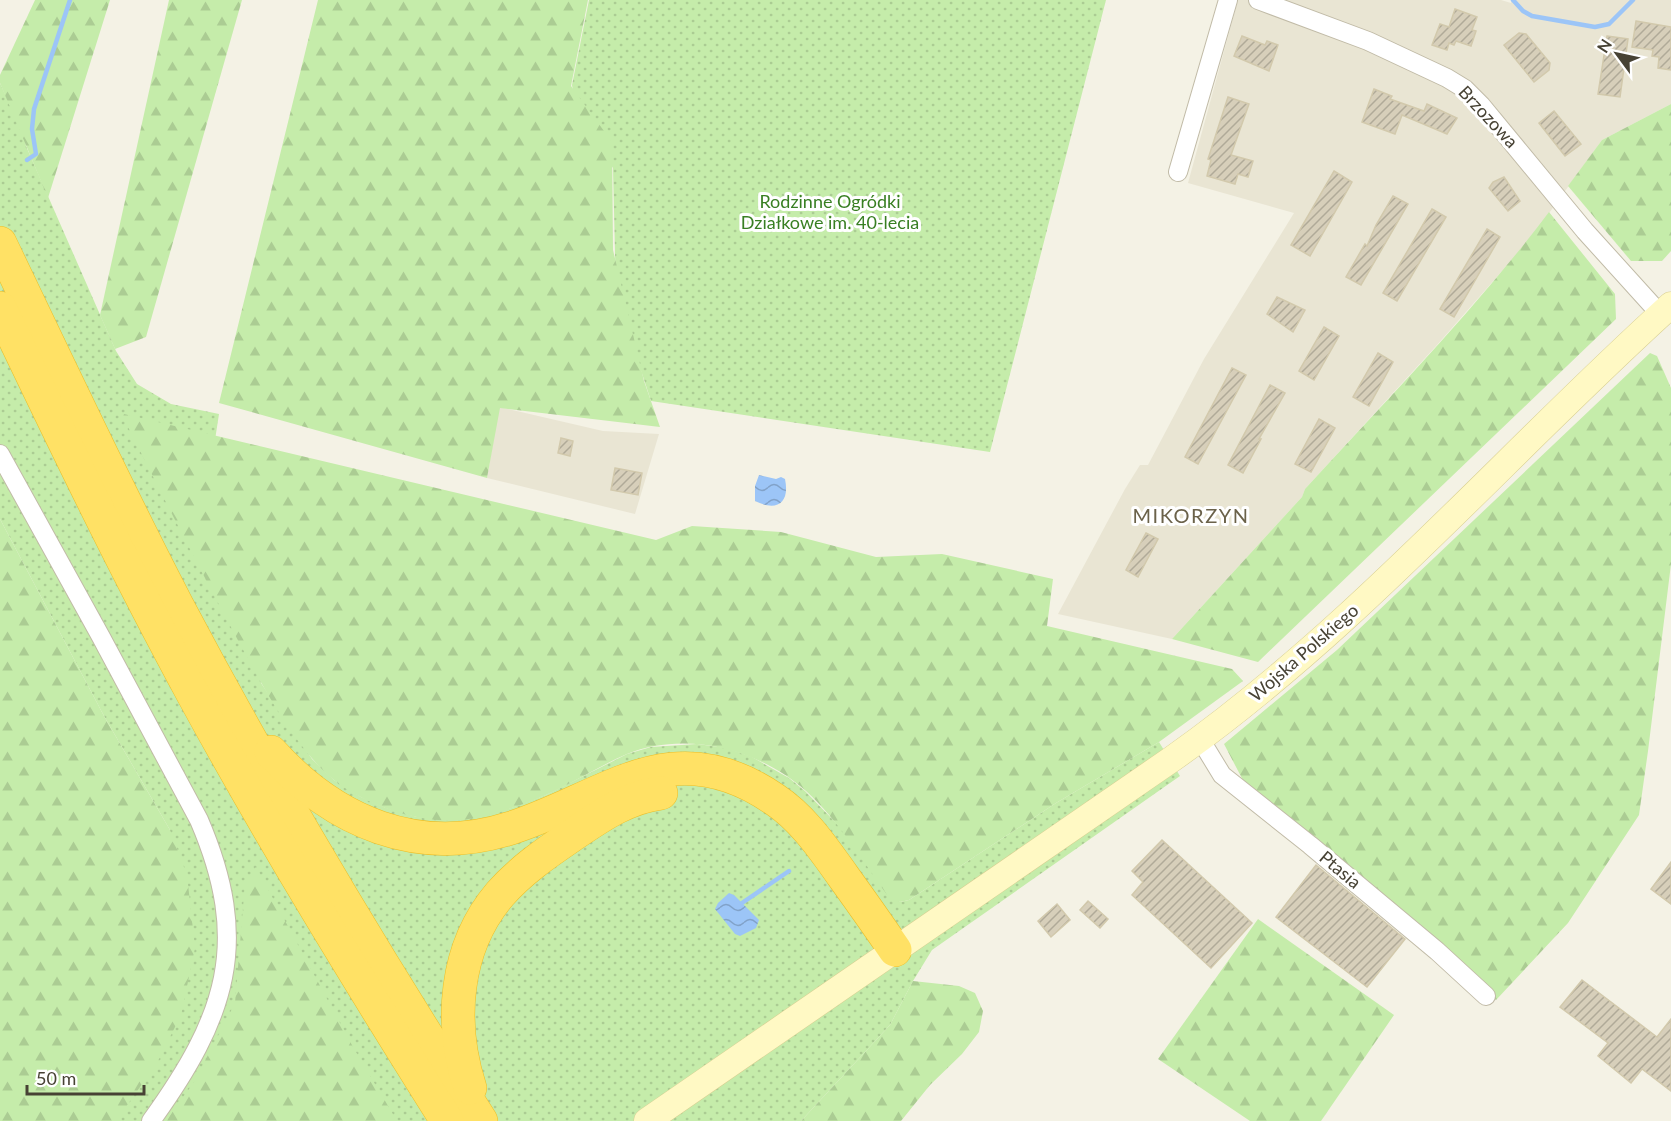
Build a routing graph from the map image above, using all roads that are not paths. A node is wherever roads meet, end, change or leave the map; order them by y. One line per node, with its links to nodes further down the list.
1 (1228, 0): 3 (street)
2 (1257, 0): 6 (street, Brzozowa)
3 (1178, 172)
4 (0, 243): 8 (highway)
5 (0, 308): 13 (highway)
6 (1666, 310): 9 (street, Wojska Polskiego)
7 (0, 454): 12 (street)
8 (219, 681): 10 (highway); 14 (highway)
9 (1200, 739): 10 (street, Wojska Polskiego); 11 (street, Ptasia)
10 (886, 957): 14 (highway); 15 (street, Wojska Polskiego)
11 (1486, 996)
12 (151, 1121)
13 (447, 1121)
14 (482, 1121)
15 (647, 1121)

